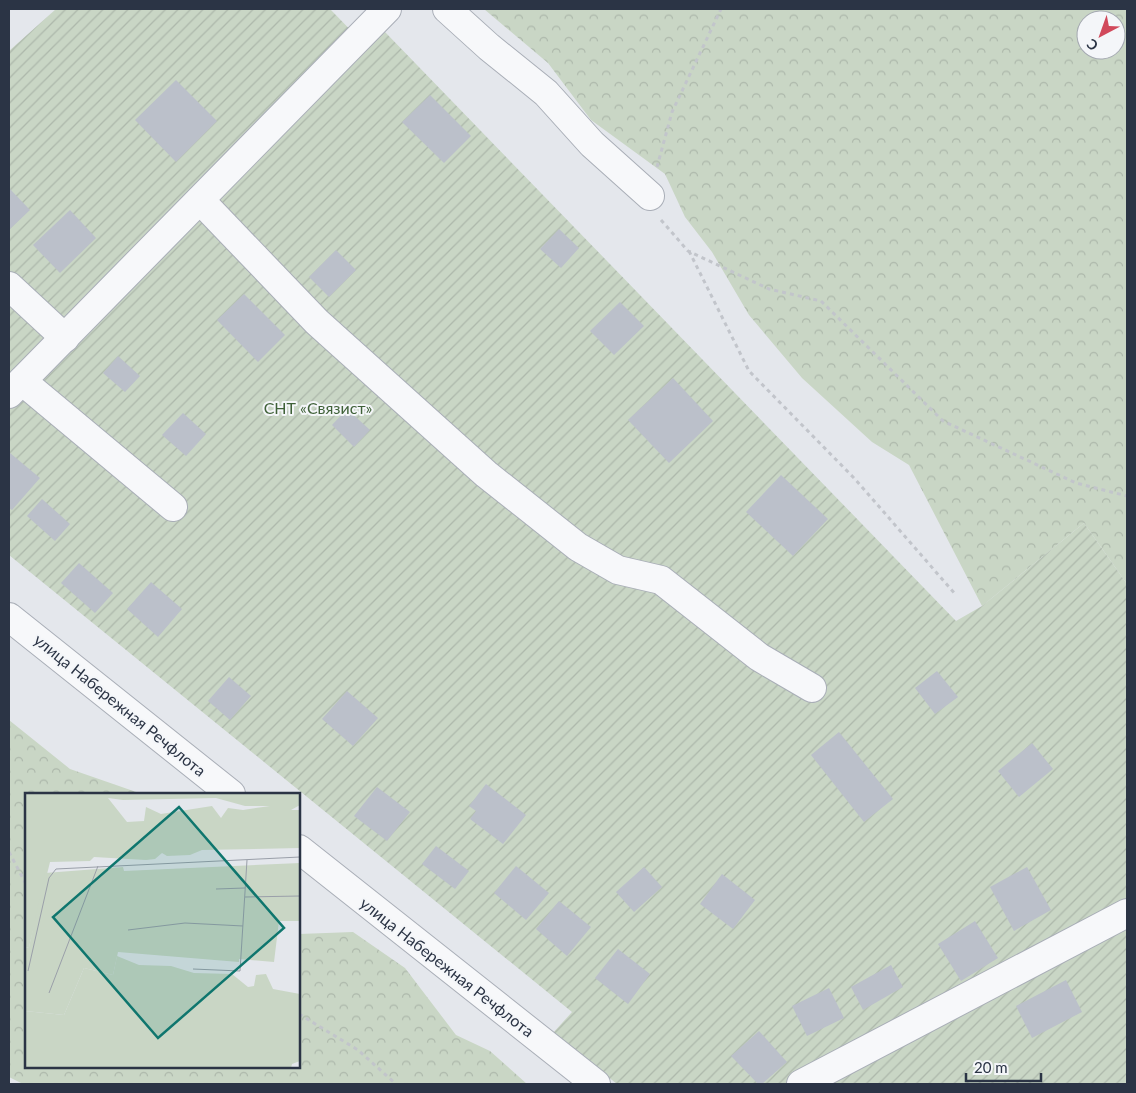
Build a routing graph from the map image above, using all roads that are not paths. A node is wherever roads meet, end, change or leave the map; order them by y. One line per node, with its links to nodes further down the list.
1 (387, 9): 4 (street)
2 (447, 9): 3 (street)
3 (650, 196)
4 (200, 200): 6 (street); 10 (street)
5 (9, 286): 6 (street)
6 (65, 338): 7 (street)
7 (15, 388): 8 (street)
8 (173, 508)
9 (9, 616): 11 (street, улица Набережная Речфлота)
10 (812, 688)
11 (230, 793)
12 (300, 850): 14 (street, улица Набережная Речфлота)
13 (1127, 913): 15 (street)
14 (596, 1084)
15 (801, 1084)

